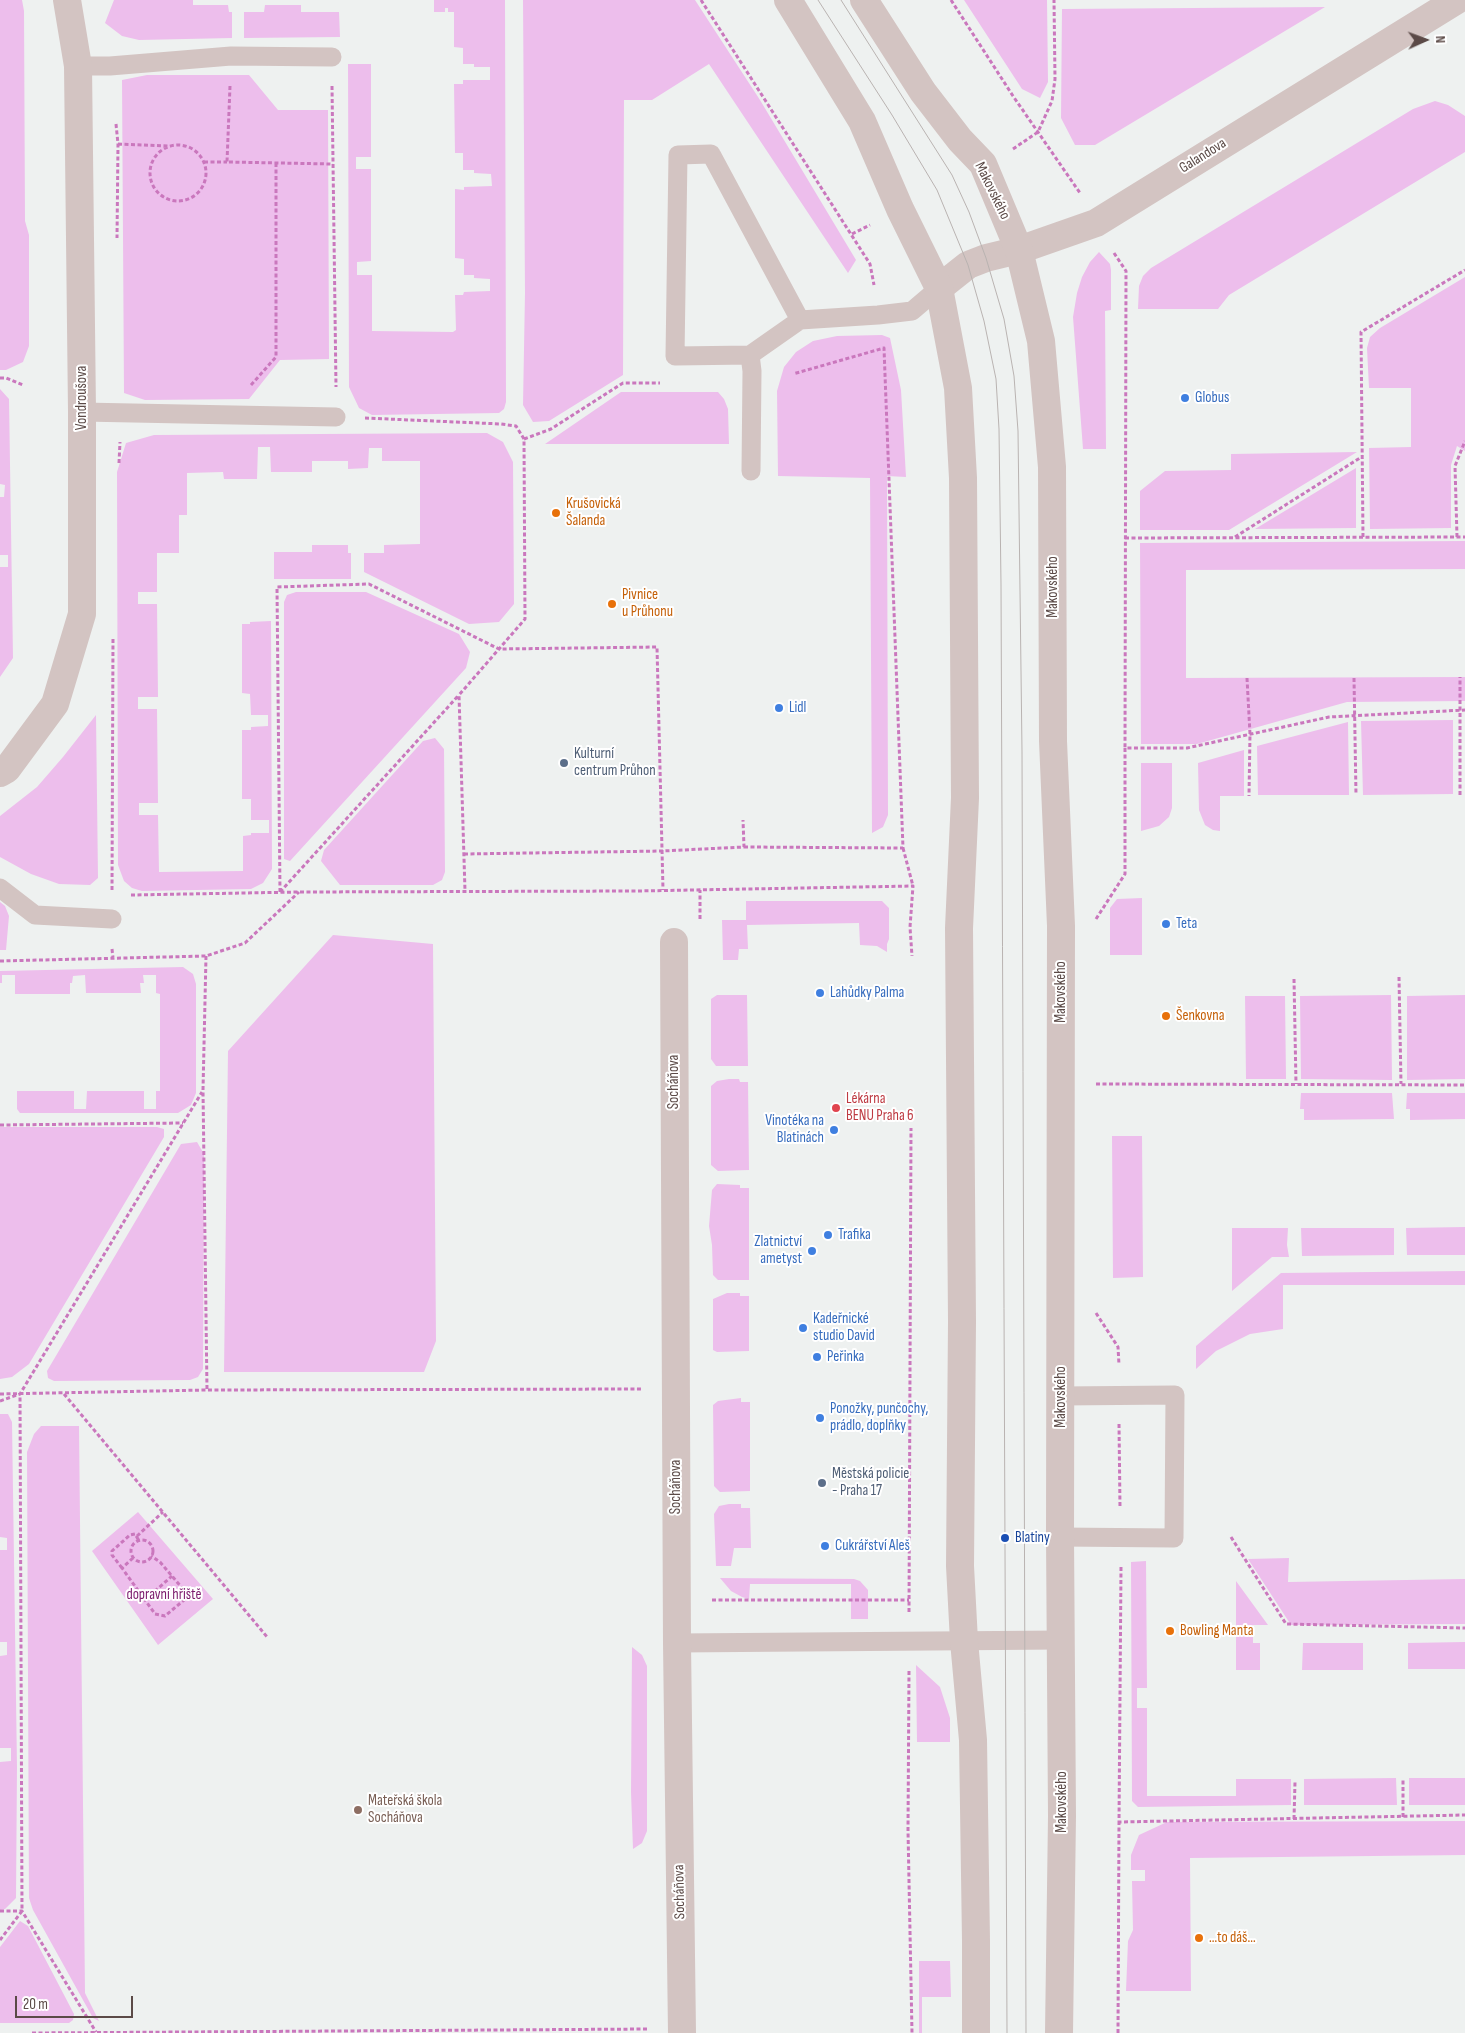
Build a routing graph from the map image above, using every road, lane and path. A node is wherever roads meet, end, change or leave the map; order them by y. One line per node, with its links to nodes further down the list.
1 (67, 0): 10 (street, Vondroušova)
2 (701, 0): 21 (path)
3 (788, 0): 26 (street)
4 (864, 0): 23 (street, Makovského)
5 (951, 0): 11 (path)
6 (1054, 0): 11 (path)
7 (1457, 0): 23 (street, Galandova)
8 (231, 56): 9 (lane); 10 (lane); 16 (path)
9 (332, 57): 18 (path)
10 (78, 66): 34 (street, Vondroušova)
11 (1038, 132): 14 (path); 19 (path)
12 (118, 144): 13 (path)
13 (171, 146): 15 (path); 15 (path)
14 (1007, 153)
15 (204, 162): 16 (path)
16 (227, 162): 17 (path)
17 (276, 163): 18 (path); 33 (path)
18 (333, 164): 35 (path)
19 (1081, 194)
20 (872, 224): 21 (path)
21 (852, 234): 25 (path)
22 (1111, 249): 45 (path)
23 (1019, 250): 26 (street, Galandova); 100 (street, Makovského)
24 (1465, 270): 39 (path)
25 (874, 288)
26 (939, 288): 27 (lane); 119 (street)
27 (800, 320): 28 (lane); 28 (lane)
28 (750, 355): 41 (lane)
29 (793, 374): 64 (path)
30 (0, 378): 32 (path)
31 (662, 383): 36 (path)
32 (23, 385)
33 (245, 392)
34 (82, 412): 35 (lane); 58 (street, Vondroušova)
35 (336, 417): 36 (path)
36 (524, 439): 48 (path)
37 (120, 440): 40 (path)
38 (1465, 441): 43 (path)
39 (1363, 456): 42 (path); 46 (path)
40 (119, 469)
41 (751, 471)
42 (1364, 537): 43 (path); 46 (path)
43 (1457, 537): 44 (path)
44 (1465, 537)
45 (1125, 538): 46 (path); 57 (path)
46 (1235, 538)
47 (113, 634): 74 (path)
48 (499, 650): 52 (path); 65 (path); 71 (path)
49 (1460, 677): 53 (path)
50 (1247, 678): 56 (path)
51 (1354, 678): 55 (path)
52 (459, 695): 66 (path); 71 (path)
53 (1460, 710): 54 (path); 55 (path); 59 (path)
54 (1465, 710)
55 (1355, 715): 56 (path); 60 (path)
56 (1250, 734): 57 (path); 61 (path)
57 (1125, 748): 77 (path)
58 (0, 773)
59 (1460, 794)
60 (1356, 795)
61 (1249, 796)
62 (743, 820): 63 (path)
63 (744, 847): 64 (path); 65 (path)
64 (904, 848): 67 (path)
65 (662, 851): 66 (path); 69 (path)
66 (464, 854): 73 (path)
67 (913, 886): 70 (path); 80 (path)
68 (0, 888): 75 (lane)
69 (663, 890): 70 (path); 73 (path)
70 (700, 890): 76 (path)
71 (280, 892): 72 (path); 74 (path)
72 (300, 892): 73 (path); 79 (path)
73 (465, 892)
74 (112, 895): 75 (path)
75 (112, 919): 81 (path)
76 (700, 920)
77 (1092, 926)
78 (674, 942): 94 (street, Socháňova)
79 (206, 956): 81 (path); 89 (path)
80 (912, 956)
81 (113, 958): 82 (path)
82 (0, 960)
83 (1399, 977): 87 (path)
84 (1294, 979): 86 (path)
85 (1089, 1084): 86 (path)
86 (1296, 1084): 87 (path)
87 (1402, 1084): 88 (path)
88 (1465, 1085)
89 (203, 1090): 90 (path); 95 (path)
90 (184, 1123): 91 (path); 98 (path)
91 (0, 1125)
92 (911, 1128): 114 (path)
93 (1091, 1307): 99 (path)
94 (676, 1389): 95 (path); 120 (street, Socháňova)
95 (207, 1390): 96 (path)
96 (63, 1393): 98 (path); 102 (path)
97 (0, 1394): 98 (path)
98 (20, 1394): 101 (path); 128 (path)
99 (1119, 1395): 100 (lane); 105 (path); 105 (lane)
100 (1061, 1396): 104 (street, Makovského)
101 (0, 1401)
102 (163, 1512): 103 (path); 116 (path)
103 (137, 1536): 107 (path); 110 (path)
104 (1060, 1537): 105 (lane); 117 (street, Makovského)
105 (1120, 1537): 126 (path)
106 (1230, 1537): 115 (path)
107 (139, 1540): 108 (path); 109 (path)
108 (151, 1556): 109 (path); 111 (path)
109 (133, 1558): 110 (path)
110 (122, 1568): 112 (path)
111 (172, 1576): 112 (path); 112 (path)
112 (145, 1600)
113 (711, 1600): 114 (path)
114 (909, 1600): 118 (path)
115 (1465, 1628)
116 (268, 1638)
117 (1061, 1640): 119 (lane); 136 (street, Makovského)
118 (909, 1641): 119 (lane); 120 (lane); 134 (path)
119 (964, 1641): 135 (street)
120 (677, 1643): 130 (street, Socháňova)
121 (1403, 1780): 124 (path)
122 (1295, 1782): 125 (path)
123 (1465, 1815): 124 (path)
124 (1403, 1817): 125 (path)
125 (1294, 1819): 126 (path)
126 (1119, 1822): 137 (path)
127 (0, 1911): 128 (path)
128 (22, 1911): 129 (path); 131 (path)
129 (0, 1940)
130 (682, 2031): 132 (path)
131 (97, 2032): 132 (path); 133 (path)
132 (348, 2032)
133 (32, 2033)
134 (912, 2033)
135 (976, 2033)
136 (1059, 2033)
137 (1118, 2033)

